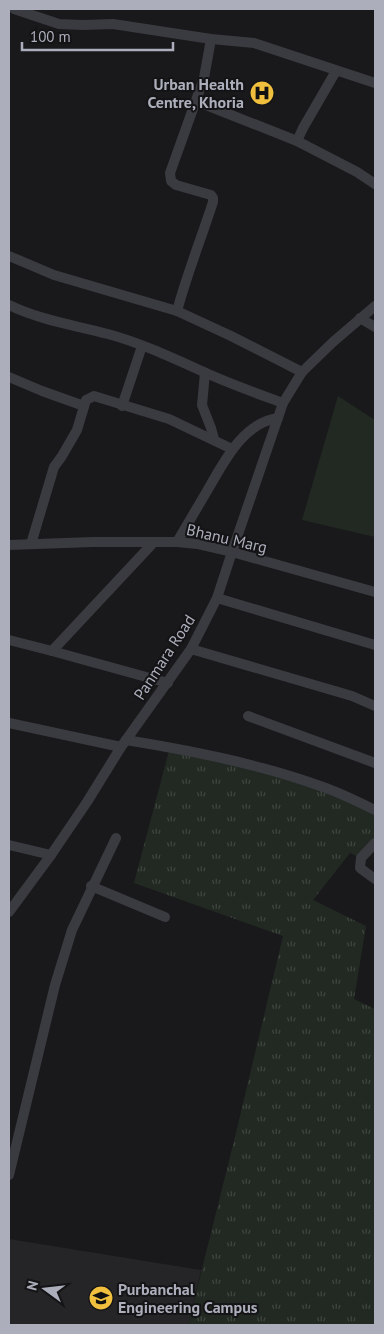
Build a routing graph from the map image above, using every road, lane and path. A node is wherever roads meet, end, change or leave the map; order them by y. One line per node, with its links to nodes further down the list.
1 (14, 9): 2 (street)
2 (211, 39): 3 (street); 5 (street)
3 (336, 71): 4 (street); 6 (street)
4 (375, 83)
5 (196, 101): 6 (street); 11 (street)
6 (298, 141): 7 (street)
7 (375, 184)
8 (9, 256): 11 (street)
9 (9, 305): 14 (street)
10 (375, 306): 12 (street, Panmara Road)
11 (176, 311): 15 (street)
12 (360, 318): 13 (street); 15 (street, Panmara Road)
13 (375, 327)
14 (142, 346): 16 (street); 20 (street)
15 (302, 372): 18 (street, Panmara Road)
16 (205, 373): 18 (street); 22 (street)
17 (9, 377): 19 (street)
18 (283, 403): 21 (street, Panmara Road)
19 (84, 406): 20 (street); 26 (street)
20 (122, 406): 22 (street)
21 (278, 418): 23 (street); 28 (street, Panmara Road)
22 (214, 439): 23 (street)
23 (232, 449): 25 (street)
24 (154, 542): 25 (street, Bhanu Marg); 26 (street, Bhanu Marg); 34 (street)
25 (177, 542): 28 (street, Bhanu Marg)
26 (31, 544): 27 (street, Bhanu Marg)
27 (9, 545)
28 (232, 552): 29 (street, Bhanu Marg); 30 (street, Panmara Road)
29 (375, 592)
30 (217, 598): 32 (street); 33 (street, Panmara Road)
31 (9, 640): 34 (street)
32 (375, 645)
33 (192, 649): 35 (street, Panmara Road); 36 (street)
34 (52, 651): 35 (street)
35 (168, 683): 39 (street, Panmara Road)
36 (375, 706)
37 (248, 716): 40 (street)
38 (9, 723): 39 (street)
39 (124, 744): 41 (street); 45 (street, Panmara Road)
40 (374, 760)
41 (375, 810)
42 (116, 838): 47 (street)
43 (375, 843): 46 (street)
44 (9, 845): 45 (street)
45 (51, 855): 48 (street, Panmara Road)
46 (375, 879)
47 (91, 886): 49 (street); 50 (street)
48 (9, 912)
49 (165, 917)
50 (9, 1176)

